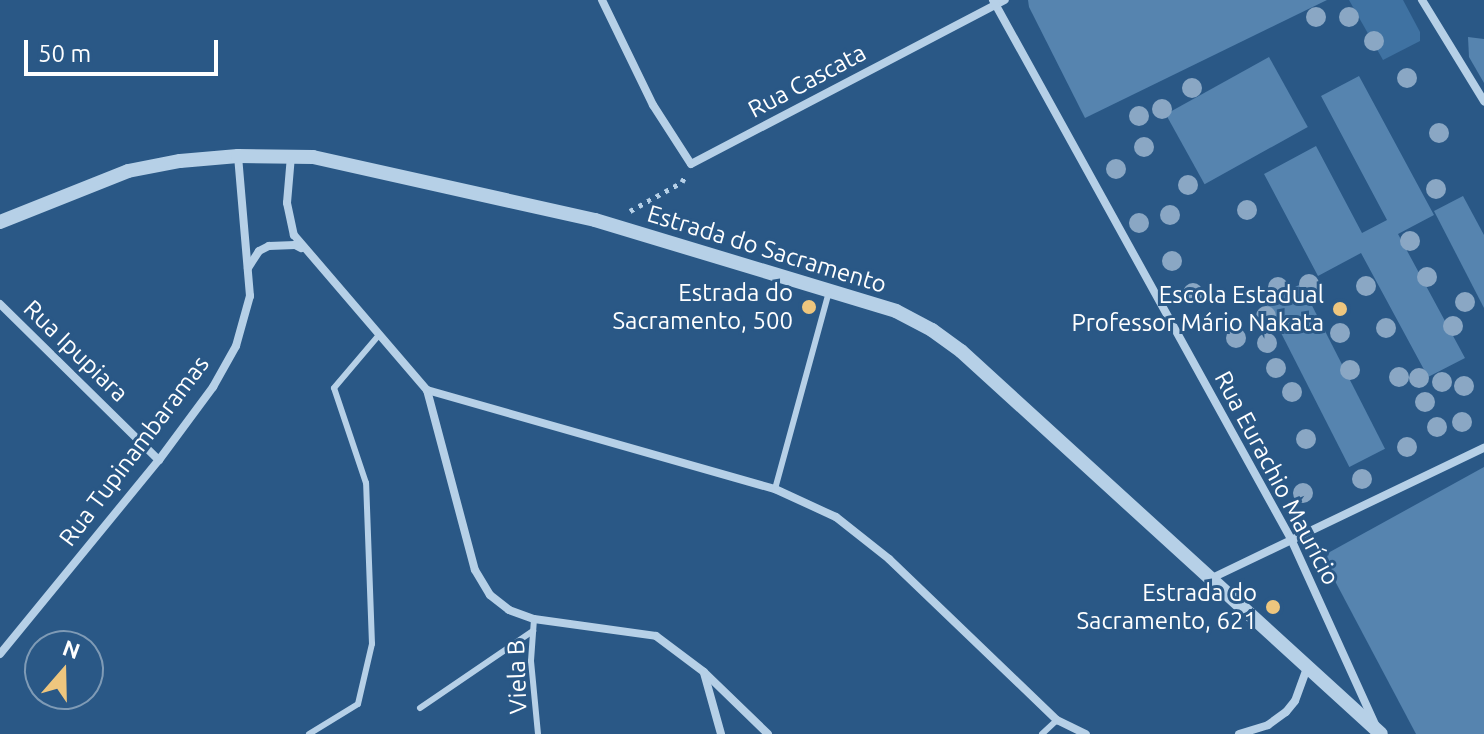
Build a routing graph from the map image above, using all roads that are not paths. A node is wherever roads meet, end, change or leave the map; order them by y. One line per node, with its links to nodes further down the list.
1 (602, 0): 4 (street, Rua Cascata)
2 (1005, 0): 4 (street, Rua Cascata)
3 (1422, 0): 5 (street)
4 (994, 3): 18 (street, Rua Eurachio Maurício)
5 (1484, 101)
6 (238, 156): 7 (street, Estrada do Sacramento); 8 (street, Estrada do Sacramento); 10 (street, Rua Tupinambaramas)
7 (291, 156): 9 (street); 11 (street, Estrada do Sacramento)
8 (0, 222)
9 (302, 249): 10 (street); 13 (street)
10 (248, 268): 16 (street, Rua Tupinambaramas)
11 (829, 292): 17 (lane); 19 (street, Estrada do Sacramento)
12 (0, 304): 16 (street, Rua Ipupiara)
13 (379, 335): 14 (street); 28 (lane)
14 (427, 390): 17 (street); 20 (street)
15 (1484, 448): 18 (street)
16 (159, 460): 22 (street, Rua Tupinambaramas)
17 (775, 489): 26 (street)
18 (1291, 539): 19 (street); 27 (street, Rua Eurachio Maurício)
19 (1209, 579): 23 (street, Estrada do Sacramento)
20 (534, 619): 21 (lane, Viela B); 24 (street)
21 (533, 631): 25 (lane); 29 (lane, Viela B)
22 (0, 654)
23 (1307, 668): 27 (street, Estrada do Sacramento); 34 (street)
24 (704, 672): 30 (street); 31 (street)
25 (420, 708)
26 (1057, 720): 32 (lane); 33 (street)
27 (1379, 731)
28 (309, 734)
29 (538, 734)
30 (721, 734)
31 (768, 734)
32 (1042, 734)
33 (1086, 734)
34 (1239, 734)

